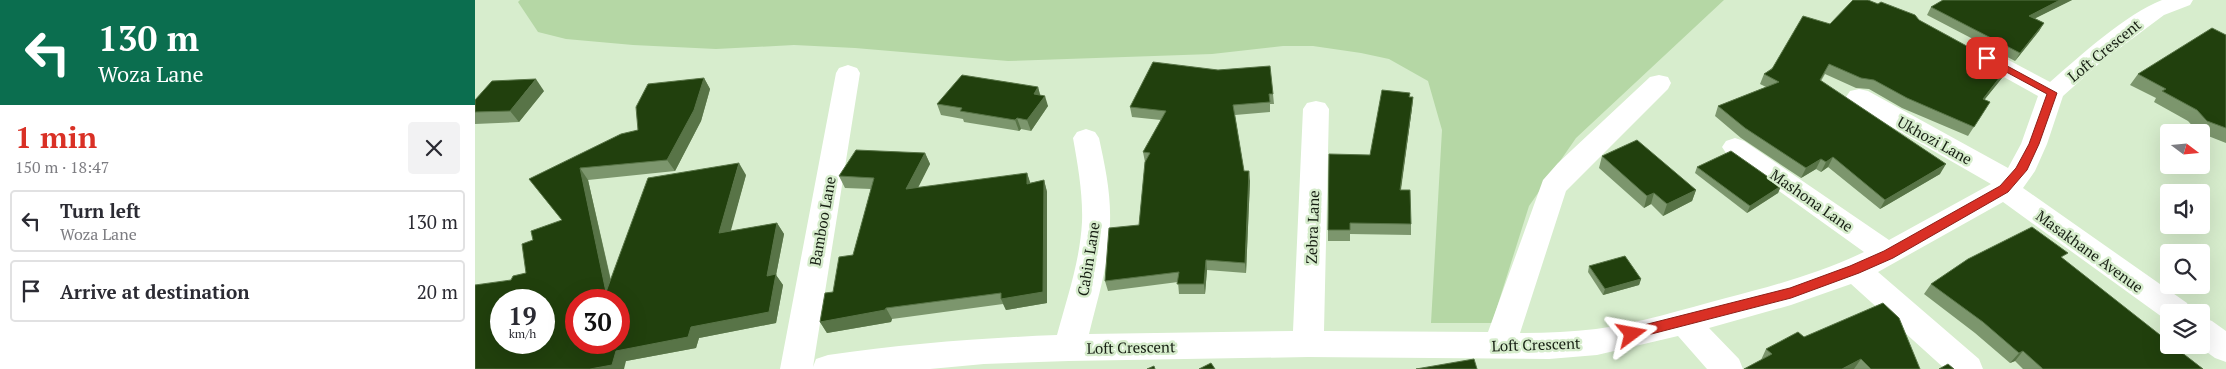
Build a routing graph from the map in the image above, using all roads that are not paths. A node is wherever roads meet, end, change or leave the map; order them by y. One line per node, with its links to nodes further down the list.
1 (2182, 0): 5 (street, Loft Crescent)
2 (1957, 42): 5 (street)
3 (848, 73): 21 (street, Bamboo Lane)
4 (1659, 83): 19 (street)
5 (2052, 93): 10 (street, Loft Crescent)
6 (1859, 97): 10 (street, Ukhozi Lane)
7 (1316, 109): 16 (street, Zebra Lane)
8 (1086, 138): 17 (street, Cabin Lane)
9 (1735, 147): 11 (street, Mashona Lane)
10 (2008, 186): 11 (street, Loft Crescent); 13 (street, Masakhane Avenue)
11 (1888, 254): 12 (street, Loft Crescent)
12 (1855, 270): 14 (street, Loft Crescent); 24 (street)
13 (2165, 304)
14 (1684, 322): 19 (street, Loft Crescent); 23 (street)
15 (2210, 337): 18 (street)
16 (1308, 344): 19 (street, Loft Crescent); 20 (street, Loft Crescent)
17 (1069, 348): 20 (street, Loft Crescent); 22 (street, Loft Crescent)
18 (2226, 349)
19 (1492, 354)
20 (1251, 357)
21 (796, 369)
22 (828, 369)
23 (1727, 369)
24 (1967, 369)

